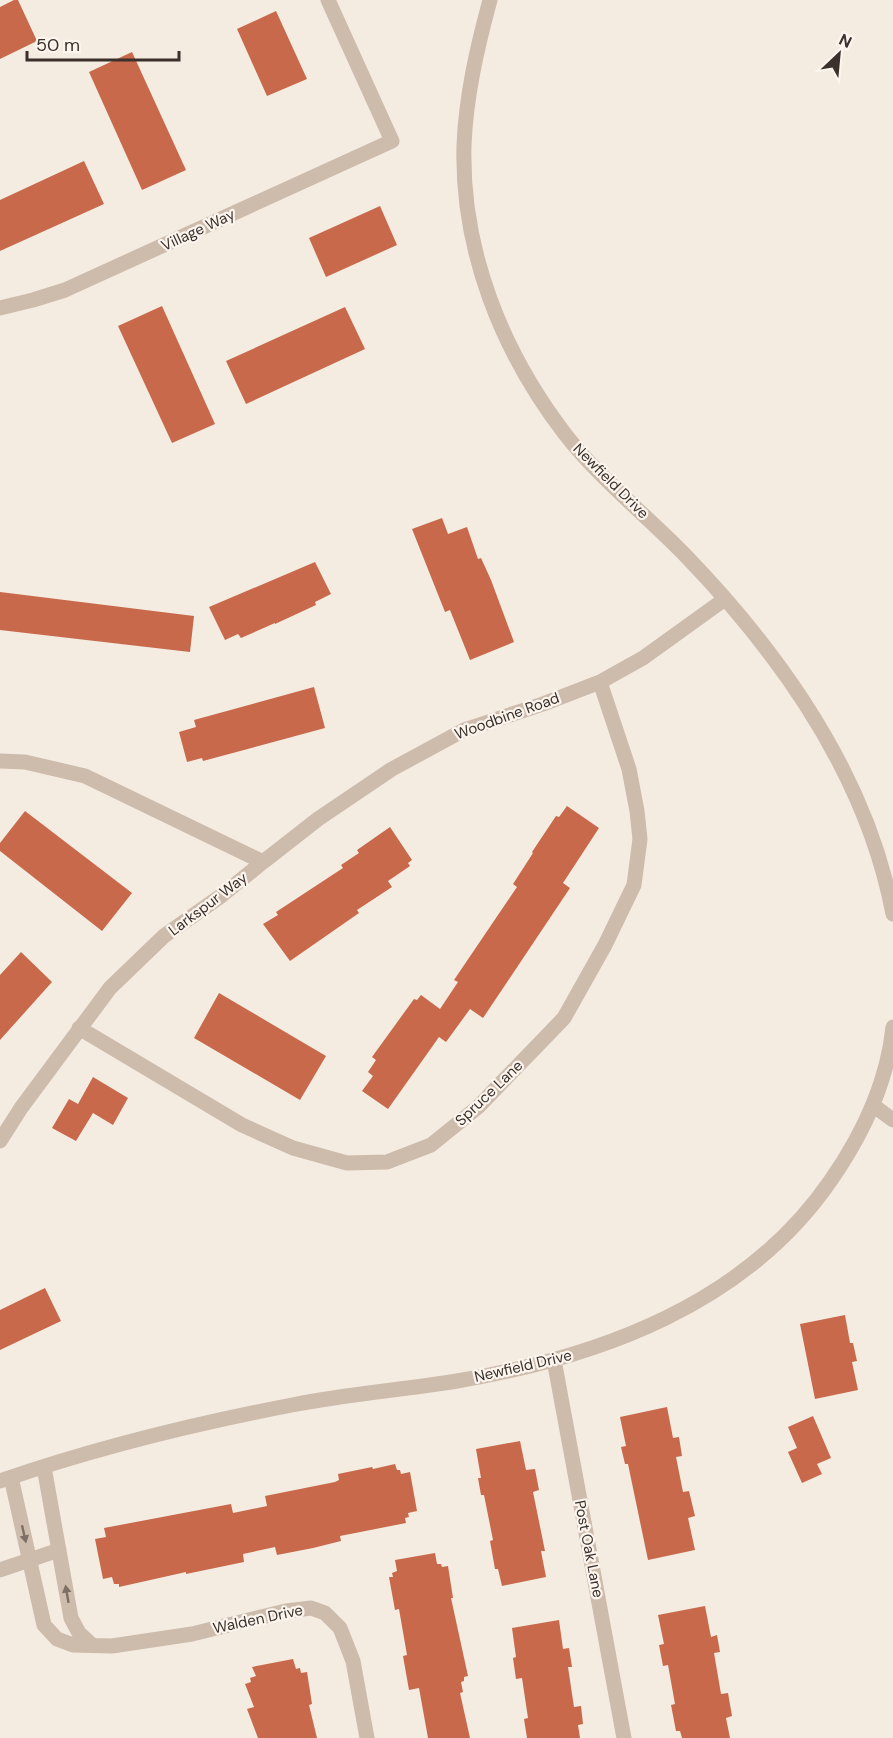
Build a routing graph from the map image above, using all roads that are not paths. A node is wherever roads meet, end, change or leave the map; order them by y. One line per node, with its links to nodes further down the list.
1 (328, 0): 3 (street, Village Way)
2 (490, 0): 4 (street, Newfield Drive)
3 (0, 308)
4 (725, 599): 5 (street, Woodbine Road); 8 (street, Newfield Drive)
5 (600, 682): 7 (street, Woodbine Road); 10 (street, Spruce Lane)
6 (0, 761): 7 (street, Larkspur Way)
7 (263, 862): 10 (street, Larkspur Way)
8 (893, 914)
9 (893, 1027): 11 (street, Newfield Drive)
10 (79, 1028): 13 (street, Larkspur Way)
11 (874, 1106): 12 (street); 14 (street, Newfield Drive)
12 (893, 1120)
13 (0, 1141)
14 (554, 1360): 15 (street, Newfield Drive); 22 (street, Post Oak Lane)
15 (44, 1467): 16 (street, Newfield Drive); 17 (street)
16 (5, 1479): 18 (street, Walden Drive, one-way to 18)
17 (59, 1550): 18 (street); 20 (street, one-way to 17)
18 (30, 1560): 19 (street); 20 (street, Walden Drive)
19 (0, 1570)
20 (92, 1645): 21 (street, Walden Drive)
21 (367, 1738)
22 (624, 1738)

